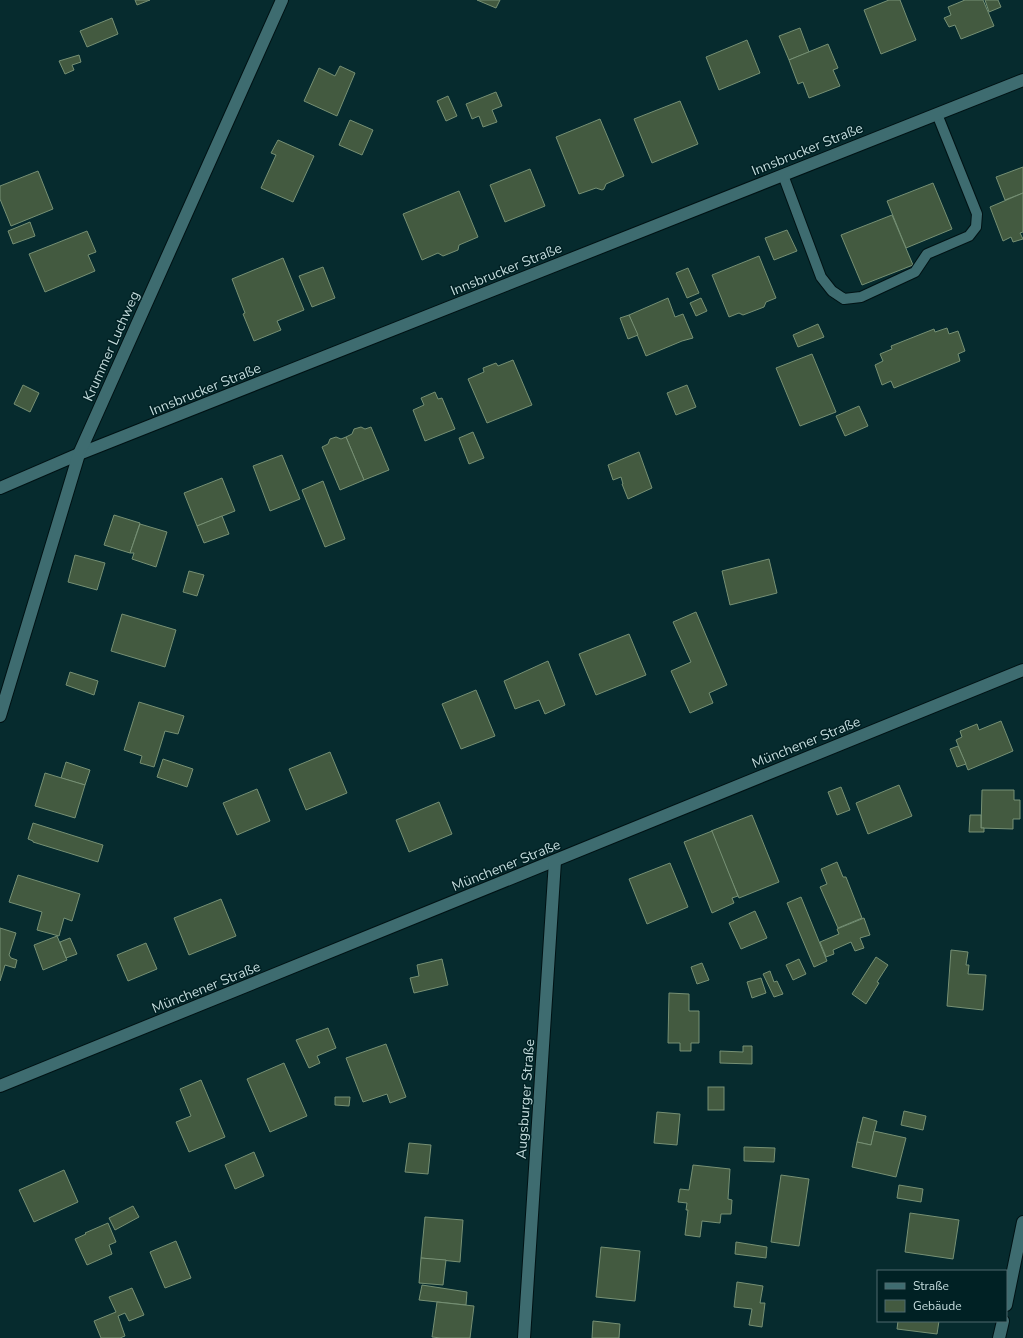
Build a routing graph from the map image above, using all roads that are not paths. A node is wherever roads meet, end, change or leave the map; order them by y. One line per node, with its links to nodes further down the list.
1 (282, 0): 5 (street, Krummer Luchweg)
2 (1023, 80): 3 (street, Innsbrucker Straße)
3 (937, 114): 4 (street, Innsbrucker Straße); 4 (lane)
4 (783, 175): 5 (street, Innsbrucker Straße)
5 (79, 454): 6 (street, Innsbrucker Straße); 8 (street, Krummer Luchweg)
6 (0, 488)
7 (1023, 670): 9 (street, Münchener Straße)
8 (0, 716)
9 (555, 861): 10 (street, Münchener Straße); 14 (street, Augsburger Straße)
10 (0, 1086)
11 (1023, 1222): 12 (street)
12 (1007, 1300)
13 (1003, 1322): 15 (street)
14 (524, 1338)
15 (999, 1338)

